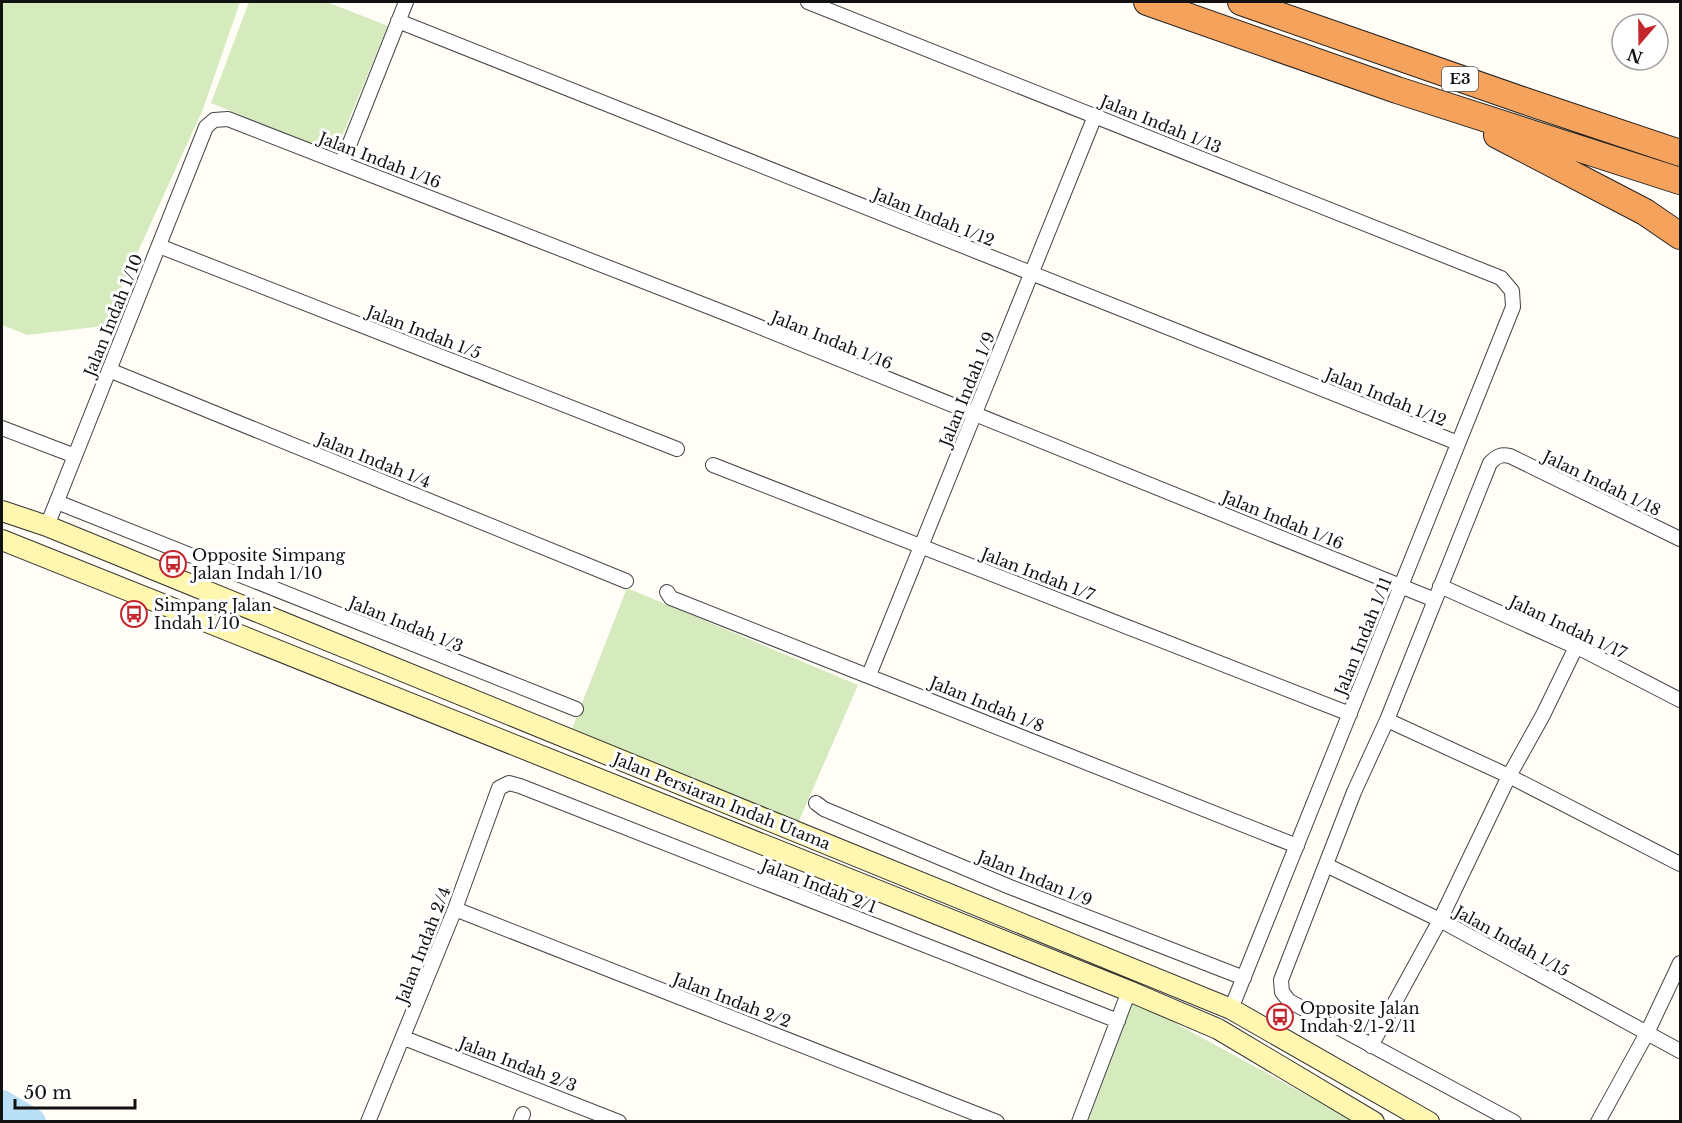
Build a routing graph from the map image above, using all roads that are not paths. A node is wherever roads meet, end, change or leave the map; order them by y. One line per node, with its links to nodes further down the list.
1 (406, 2): 5 (street)
2 (808, 2): 7 (street, Jalan Indah 1/13)
3 (1148, 2): 6 (highway, E3)
4 (1241, 2): 9 (highway, E3)
5 (398, 21): 10 (street); 14 (street, Jalan Indah 1/12)
6 (1396, 90): 11 (highway, E3); 12 (highway)
7 (1095, 116): 14 (street, Jalan Indah 1/9); 15 (street, Jalan Indah 1/13)
8 (214, 120): 10 (street, Jalan Indah 1/16); 13 (street, Jalan Indah 1/10)
9 (1680, 153)
10 (342, 163): 17 (street, Jalan Indah 1/16)
11 (1680, 182)
12 (1680, 236)
13 (159, 246): 16 (street, Jalan Indah 1/10); 20 (street, Jalan Indah 1/5)
14 (1031, 273): 17 (street, Jalan Indah 1/9); 19 (street, Jalan Indah 1/12)
15 (1501, 278): 19 (street, Jalan Indah 1/11)
16 (109, 370): 21 (street, Jalan Indah 1/10); 30 (street, Jalan Indah 1/4)
17 (974, 415): 28 (street, Jalan Indah 1/9); 31 (street, Jalan Indah 1/16)
18 (2, 428): 21 (street)
19 (1458, 443): 31 (street, Jalan Indah 1/11)
20 (677, 449)
21 (75, 456): 23 (street, Jalan Indah 1/10)
22 (713, 465): 28 (street, Jalan Indah 1/7)
23 (57, 502): 25 (street, Jalan Indah 1/10); 38 (street, Jalan Indah 1/3)
24 (2, 511): 25 (main road, Jalan Persiaran Indah Utama)
25 (47, 526): 27 (main road); 29 (main road); 52 (main road, Jalan Persiaran Indah Utama)
26 (1680, 538): 32 (street, Jalan Indah 1/18)
27 (2, 539): 29 (main road, Jalan Persiaran Indah Utama)
28 (921, 546): 36 (street, Jalan Indah 1/9); 39 (street, Jalan Indah 1/7)
29 (88, 574): 51 (main road, Jalan Persiaran Indah Utama)
30 (626, 581)
31 (1401, 586): 34 (street, Jalan Indah 1/16); 39 (street, Jalan Indah 1/11)
32 (1440, 586): 34 (street); 35 (street, Jalan Indah 1/17)
33 (667, 592): 36 (street, Jalan Indah 1/8)
34 (1435, 600): 40 (street)
35 (1576, 647): 37 (street, Jalan Indah 1/17); 41 (street)
36 (869, 675): 44 (street, Jalan Indah 1/8)
37 (1680, 700)
38 (576, 709)
39 (1350, 714): 44 (street, Jalan Indah 1/11)
40 (1387, 720): 41 (street); 46 (street)
41 (1509, 776): 45 (street); 48 (street)
42 (509, 783): 47 (street, Jalan Indah 2/4); 54 (street, Jalan Indah 2/1)
43 (816, 803): 50 (street, Jalan Indan 1/9)
44 (1297, 846): 50 (street, Jalan Indah 1/11)
45 (1680, 864)
46 (1326, 865): 48 (street, Jalan Indah 1/15); 57 (street)
47 (455, 909): 56 (street, Jalan Indah 2/4); 63 (street, Jalan Indah 2/2)
48 (1440, 920): 55 (street, Jalan Indah 1/15); 57 (street)
49 (1680, 963): 55 (street)
50 (1244, 978): 52 (street, Jalan Indah 1/11)
51 (1129, 991): 53 (main road, Jalan Persiaran Indah Utama); 54 (street)
52 (1232, 1009): 53 (main road); 58 (main road); 60 (main road, Jalan Persiaran Indah Utama)
53 (1193, 1018): 58 (main road, Jalan Persiaran Indah Utama)
54 (1118, 1021): 64 (street)
55 (1647, 1033): 59 (street, Jalan Indah 1/15); 67 (street)
56 (404, 1038): 61 (street, Jalan Indah 2/4); 62 (street, Jalan Indah 2/3)
57 (1371, 1046): 66 (street)
58 (1250, 1048): 65 (main road, Jalan Persiaran Indah Utama)
59 (1680, 1051)
60 (1426, 1121)
61 (368, 1122)
62 (619, 1122)
63 (997, 1122)
64 (1079, 1122)
65 (1374, 1122)
66 (1514, 1122)
67 (1598, 1122)

